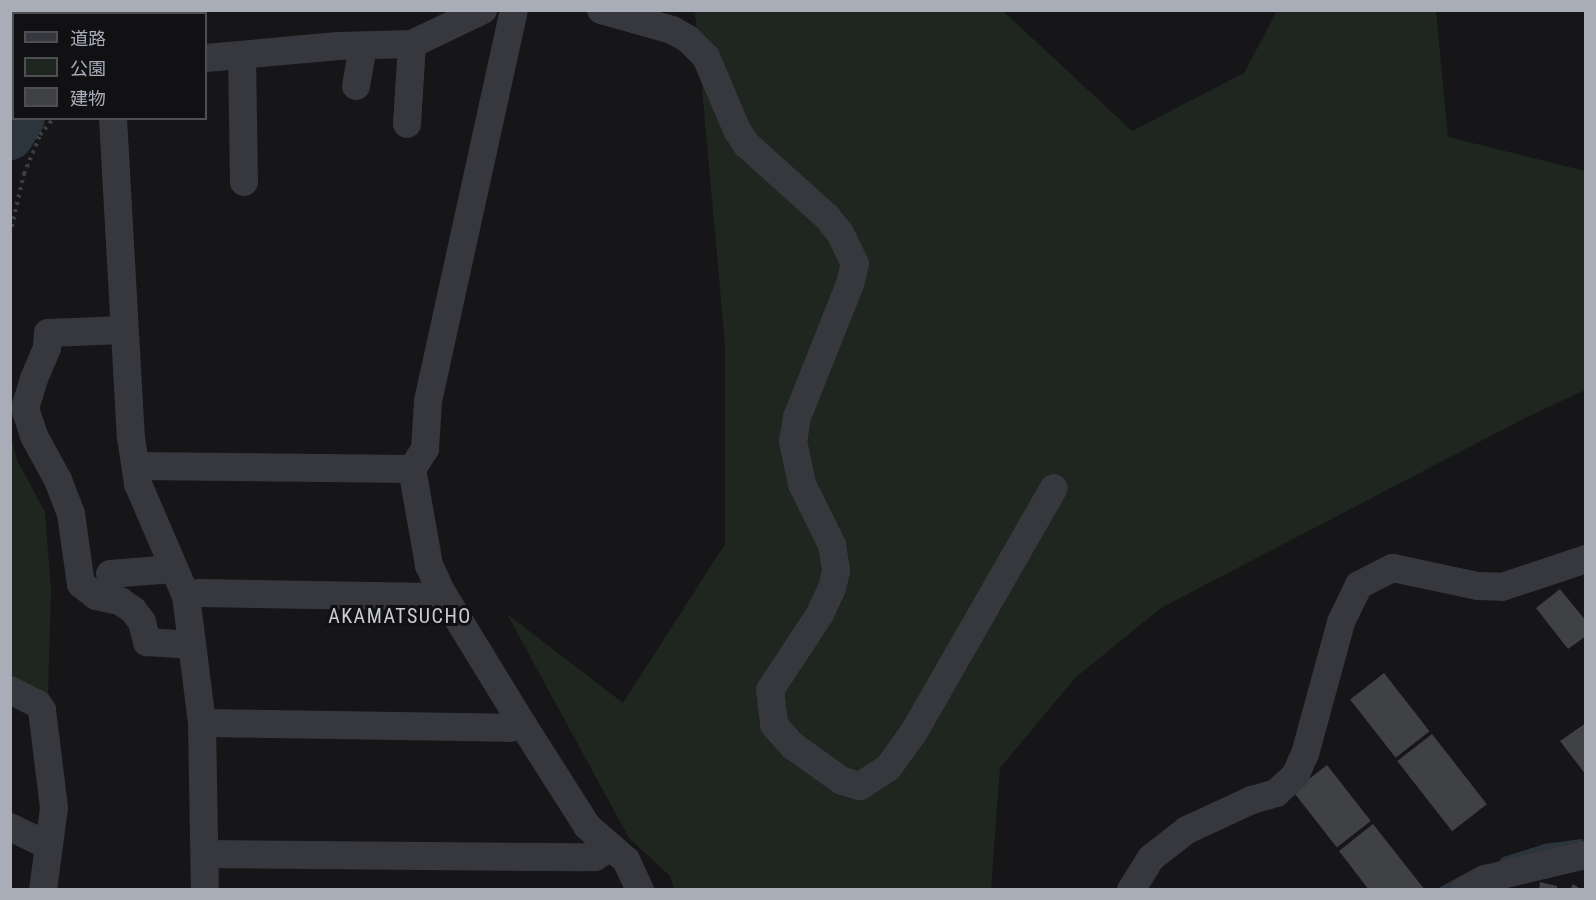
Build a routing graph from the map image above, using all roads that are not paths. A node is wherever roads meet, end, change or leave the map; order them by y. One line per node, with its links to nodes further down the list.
1 (483, 10): 4 (street)
2 (514, 10): 14 (street)
3 (601, 10): 15 (street)
4 (412, 45): 5 (street); 10 (street)
5 (363, 46): 6 (street); 8 (street)
6 (242, 55): 7 (street); 11 (street)
7 (207, 58)
8 (356, 86)
9 (113, 120): 12 (street)
10 (407, 124)
11 (244, 182)
12 (124, 330): 13 (street); 21 (street)
13 (137, 466): 14 (street); 17 (street)
14 (412, 469): 19 (street)
15 (1054, 488)
16 (1586, 560): 33 (street)
17 (173, 569): 18 (street); 20 (street)
18 (110, 574)
19 (441, 591): 20 (street); 24 (street)
20 (186, 596): 21 (street)
21 (192, 645): 23 (street)
22 (10, 690): 26 (street)
23 (202, 723): 24 (street); 28 (street)
24 (524, 725): 27 (street)
25 (10, 827): 26 (street)
26 (49, 846): 30 (street)
27 (611, 848): 28 (street); 32 (street)
28 (205, 854): 31 (street)
29 (1586, 855): 34 (street)
30 (43, 890)
31 (205, 890)
32 (640, 890)
33 (1131, 890)
34 (1464, 890)

